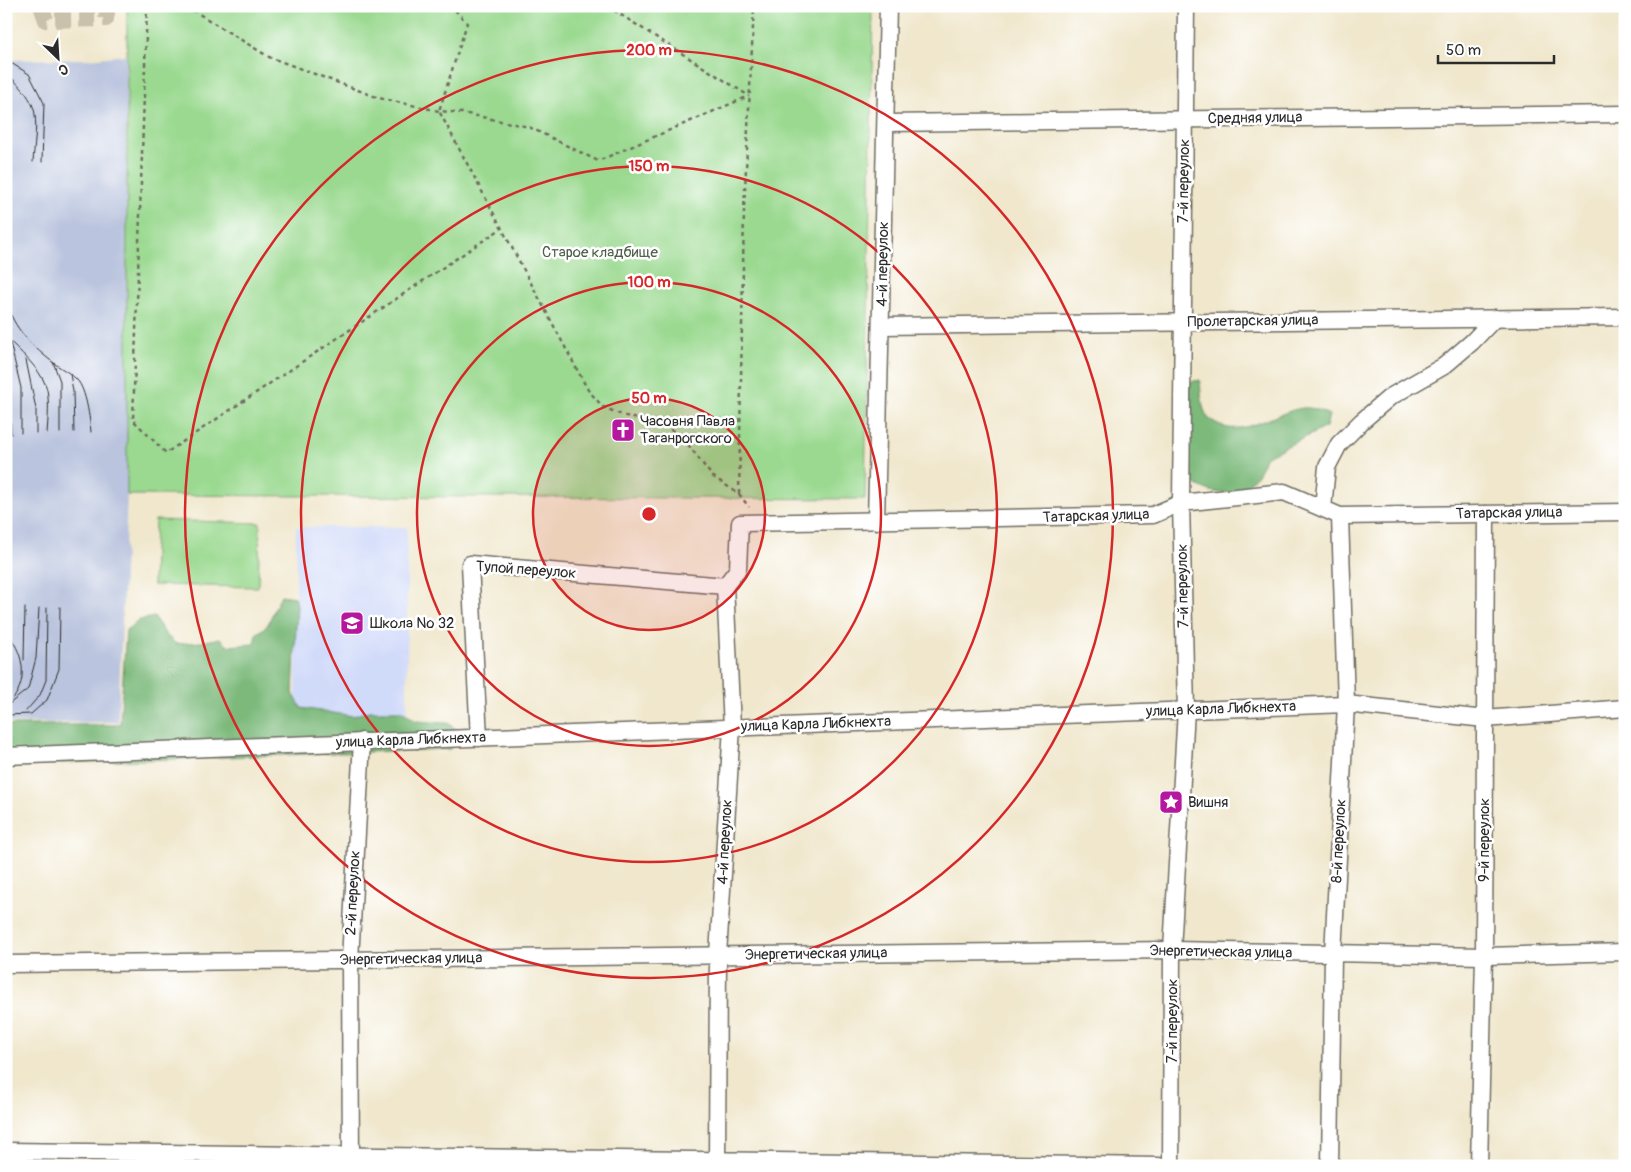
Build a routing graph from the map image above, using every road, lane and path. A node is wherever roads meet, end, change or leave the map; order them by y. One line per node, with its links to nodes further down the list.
1 (147, 6): 15 (path)
2 (186, 6): 11 (path)
3 (452, 6): 9 (path)
4 (459, 6): 9 (path)
5 (607, 6): 10 (path)
6 (754, 6): 10 (path)
7 (888, 6): 14 (street, 4-й переулок)
8 (1186, 6): 13 (street, 7-й переулок)
9 (455, 10): 11 (path)
10 (749, 96): 11 (path); 20 (path)
11 (439, 111): 15 (path)
12 (1625, 114): 13 (street, Средняя улица)
13 (1185, 119): 14 (street, Средняя улица); 18 (street, 7-й переулок)
14 (886, 122): 19 (street, 4-й переулок)
15 (502, 228): 20 (path)
16 (1625, 317): 17 (street, Пролетарская улица)
17 (1495, 318): 18 (street, Пролетарская улица); 22 (street)
18 (1182, 322): 19 (street, Пролетарская улица); 21 (street, 7-й переулок)
19 (881, 326): 26 (street, 4-й переулок)
20 (739, 494): 27 (path)
21 (1181, 503): 22 (street, Татарская улица); 26 (street, Татарская улица); 31 (street, 7-й переулок)
22 (1323, 508): 25 (street, Татарская улица)
23 (1625, 512): 24 (street, Татарская улица)
24 (1486, 514): 25 (street, Татарская улица); 32 (street, 9-й переулок)
25 (1340, 516): 29 (street, 8-й переулок)
26 (876, 521): 27 (street, Татарская улица)
27 (747, 522): 28 (street)
28 (725, 586): 33 (street, 4-й переулок); 34 (street, Тупой переулок)
29 (1346, 704): 31 (street, улица Карла Либкнехта); 32 (street, улица Карла Либкнехта); 39 (street, 8-й переулок)
30 (1625, 708): 32 (street, улица Карла Либкнехта)
31 (1186, 710): 33 (street, улица Карла Либкнехта); 37 (street, 7-й переулок)
32 (1485, 719): 41 (street, 9-й переулок)
33 (732, 727): 34 (street, улица Карла Либкнехта); 40 (street, 4-й переулок)
34 (479, 738): 35 (street, улица Карла Либкнехта)
35 (362, 741): 36 (street, улица Карла Либкнехта); 42 (street, 2-й переулок)
36 (6, 756)
37 (1172, 950): 39 (street, Энергетическая улица); 40 (street, Энергетическая улица); 48 (street, 7-й переулок)
38 (1625, 952): 41 (street, Энергетическая улица)
39 (1333, 954): 41 (street, Энергетическая улица); 49 (street, 8-й переулок)
40 (718, 955): 42 (street, Энергетическая улица); 46 (street, 4-й переулок)
41 (1484, 956): 50 (street, 9-й переулок)
42 (350, 960): 43 (street, Энергетическая улица); 45 (street, 2-й переулок)
43 (6, 964)
44 (6, 1151): 45 (street)
45 (351, 1160): 46 (street)
46 (717, 1163): 47 (street)
47 (1159, 1166)
48 (1171, 1166)
49 (1330, 1166)
50 (1479, 1166)

